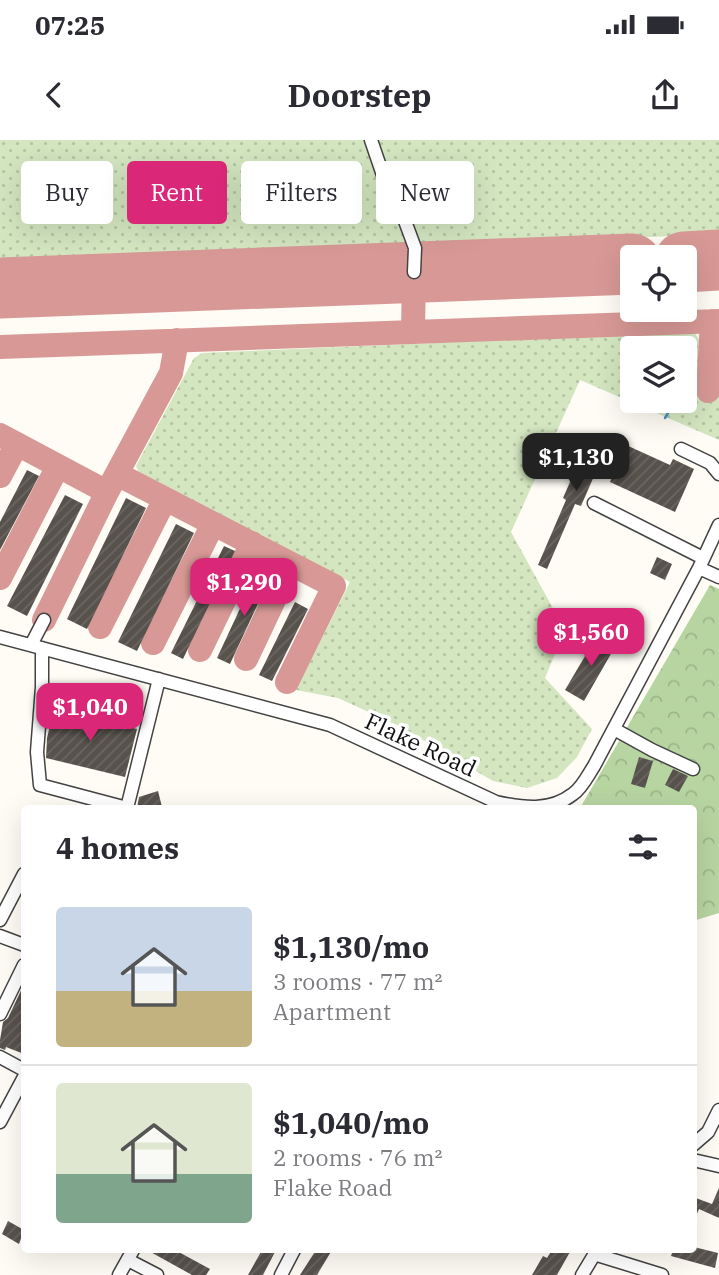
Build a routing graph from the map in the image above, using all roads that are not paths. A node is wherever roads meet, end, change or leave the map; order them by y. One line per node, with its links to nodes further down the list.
1 (371, 140): 2 (street)
2 (414, 272)
3 (681, 449): 4 (street)
4 (719, 474)
5 (594, 503): 7 (street)
6 (719, 525): 7 (street, Flake Road)
7 (701, 563): 8 (street); 13 (street, Flake Road)
8 (719, 577)
9 (44, 620): 11 (street)
10 (0, 637): 11 (street, Flake Road)
11 (36, 646): 12 (street, Flake Road); 15 (street)
12 (159, 680): 16 (street); 17 (street, Flake Road)
13 (614, 729): 14 (street); 18 (street, Flake Road)
14 (693, 769)
15 (110, 805)
16 (128, 805)
17 (510, 805)
18 (552, 805)
19 (21, 880): 20 (street)
20 (0, 920)
21 (0, 936): 22 (street)
22 (21, 944)
23 (21, 971): 24 (street)
24 (0, 1014)
25 (0, 1056): 26 (street)
26 (21, 1068)
27 (21, 1083): 29 (street)
28 (719, 1110): 30 (street)
29 (0, 1122)
30 (697, 1142)
31 (697, 1161): 32 (street)
32 (719, 1166)
33 (292, 1253): 39 (street)
34 (594, 1253): 40 (street)
35 (598, 1253): 41 (street)
36 (130, 1255): 37 (street); 38 (street)
37 (119, 1275)
38 (157, 1275)
39 (281, 1275)
40 (582, 1275)
41 (662, 1275)

